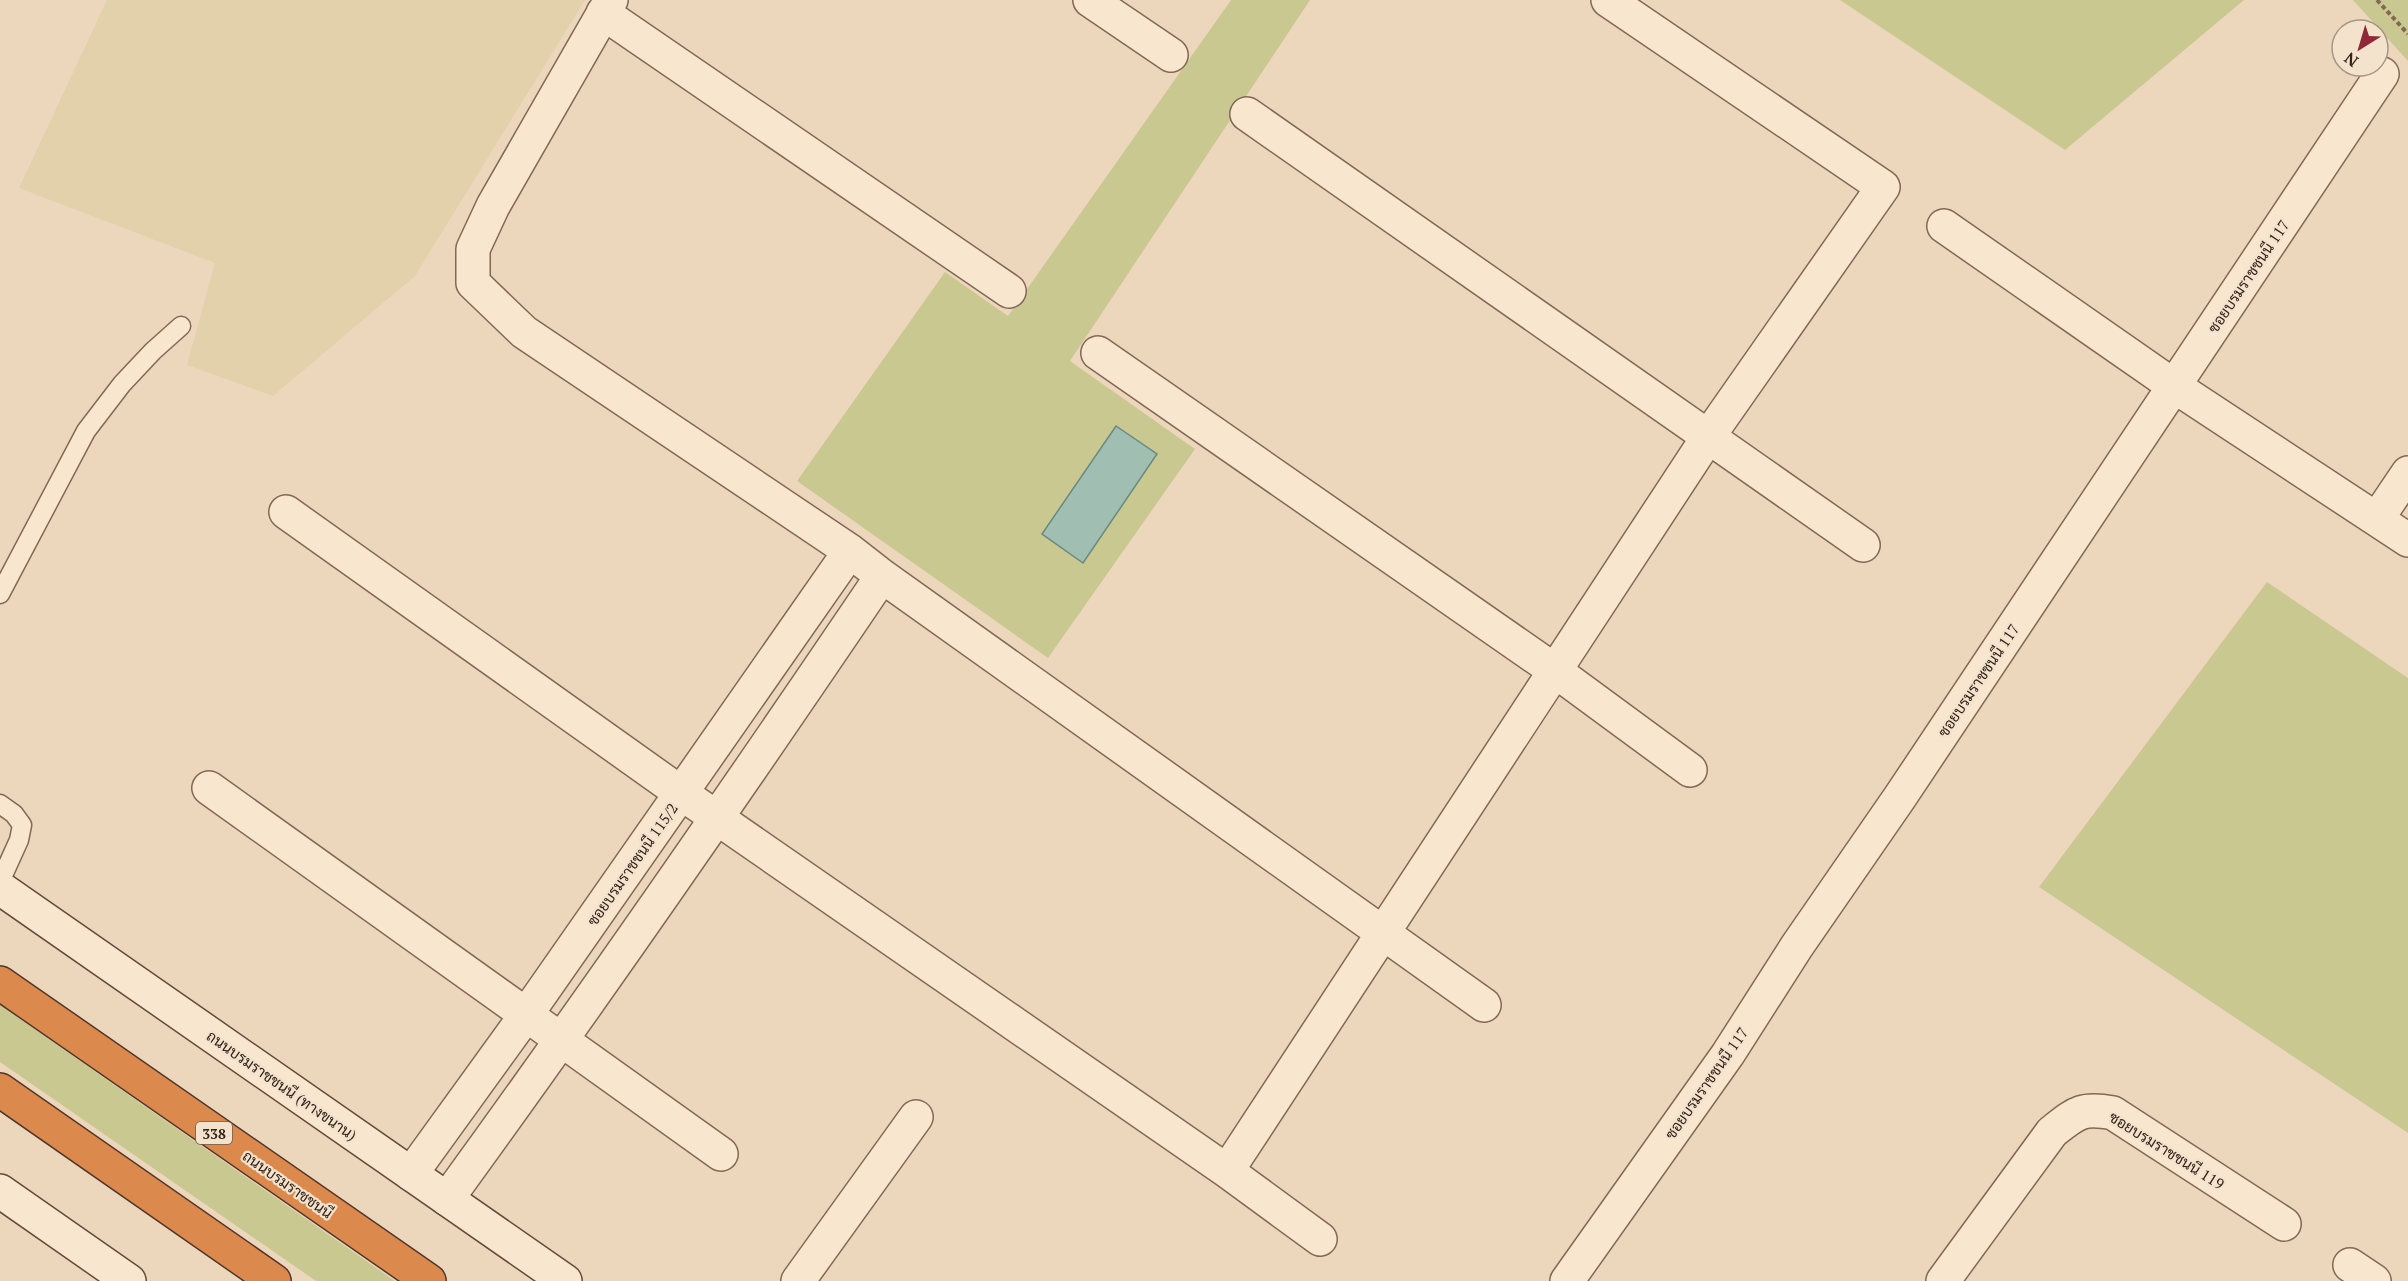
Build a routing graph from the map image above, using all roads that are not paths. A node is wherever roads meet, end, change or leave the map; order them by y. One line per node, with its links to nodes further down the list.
1 (1090, 0): 4 (street)
2 (1608, 0): 12 (street)
3 (607, 6): 8 (street); 18 (street)
4 (1171, 55)
5 (2379, 78): 11 (street, ซอยบรมราชชนนี 117)
6 (1246, 114): 12 (street)
7 (1944, 226): 11 (street)
8 (1010, 291)
9 (181, 326): 20 (lane)
10 (1098, 353): 21 (street)
11 (2174, 386): 15 (street); 48 (street, ซอยบรมราชชนนี 117)
12 (1708, 437): 17 (street); 21 (street)
13 (2408, 473): 15 (street)
14 (286, 512): 24 (street)
15 (2376, 519): 16 (street)
16 (2408, 540)
17 (1863, 545)
18 (850, 551): 19 (street); 24 (street, ซอยบรมราชชนนี 115/2)
19 (882, 576): 26 (street); 29 (street)
20 (0, 594)
21 (1554, 670): 22 (street); 29 (street)
22 (1690, 770)
23 (209, 789): 32 (street)
24 (681, 793): 26 (street); 32 (street, ซอยบรมราชชนนี 115/2)
25 (0, 804): 27 (lane)
26 (718, 819): 33 (street); 37 (street)
27 (0, 882)
28 (0, 888): 38 (street, ถนนบรมราชชนนี (ทางขนาน))
29 (1385, 933): 31 (street); 37 (street)
30 (0, 983): 45 (highway, ถนนบรมราชชนนี / 338)
31 (1484, 1005)
32 (526, 1015): 33 (street); 38 (street, ซอยบรมราชชนนี 115/2)
33 (563, 1040): 36 (street); 40 (street)
34 (0, 1090): 44 (highway)
35 (916, 1117): 47 (street)
36 (721, 1154)
37 (1227, 1171): 42 (street)
38 (411, 1174): 40 (street, ถนนบรมราชชนนี (ทางขนาน))
39 (0, 1191): 43 (street)
40 (447, 1199): 46 (street, ถนนบรมราชชนนี (ทางขนาน))
41 (2284, 1224): 49 (street, ซอยบรมราชชนนี 119)
42 (1320, 1239)
43 (129, 1281)
44 (274, 1281)
45 (429, 1281)
46 (565, 1281)
47 (798, 1281)
48 (1567, 1281)
49 (1943, 1281)

